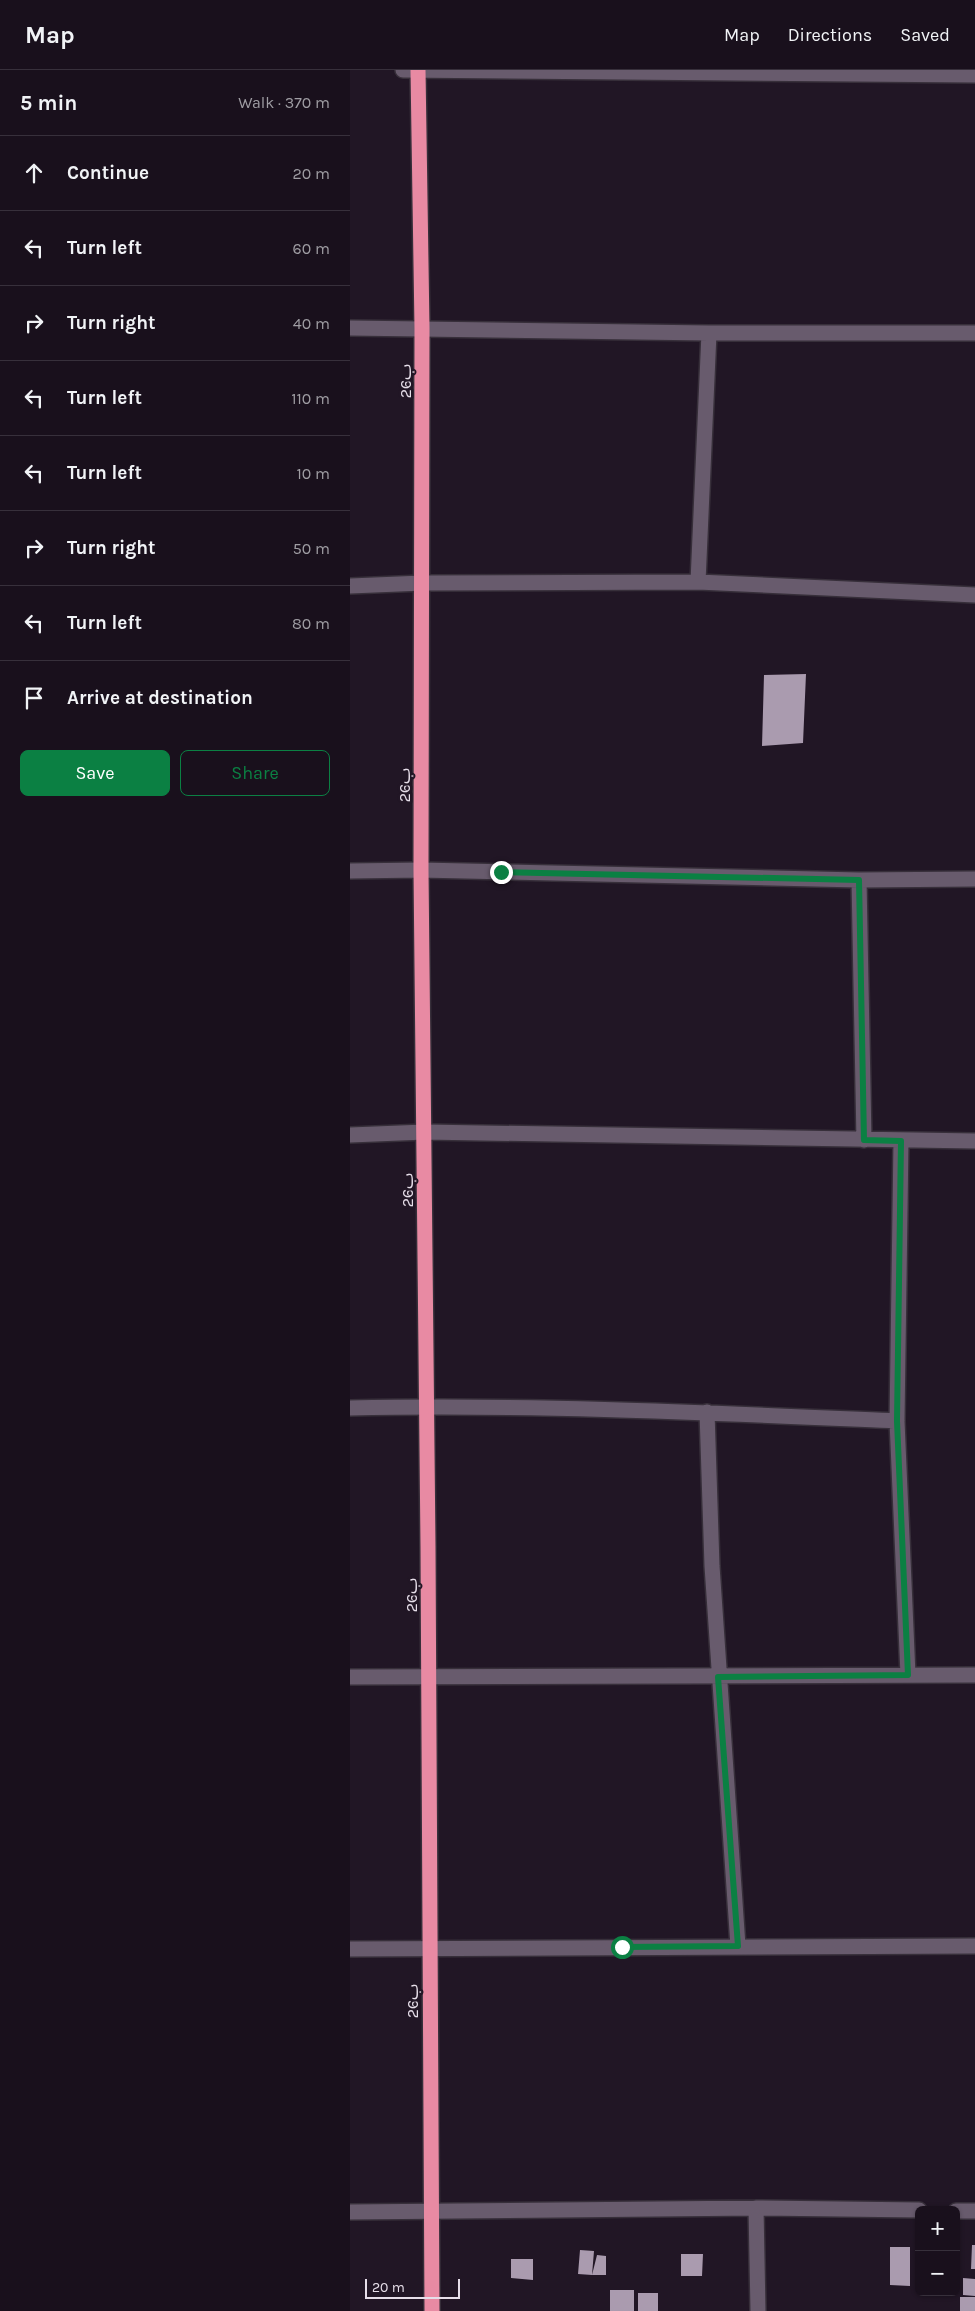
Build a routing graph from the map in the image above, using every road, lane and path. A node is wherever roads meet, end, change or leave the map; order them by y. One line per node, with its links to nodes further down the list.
1 (403, 70): 2 (street)
2 (418, 70): 3 (street); 6 (highway, 26ب)
3 (810, 71): 4 (street)
4 (975, 75)
5 (350, 328): 6 (street)
6 (422, 328): 7 (street); 10 (highway, 26ب)
7 (709, 333): 8 (street); 9 (street)
8 (975, 333)
9 (698, 582): 10 (street); 12 (street)
10 (423, 583): 11 (street); 13 (highway, 26ب)
11 (350, 586)
12 (975, 595)
13 (421, 870): 14 (street); 16 (street); 17 (highway, 26ب)
14 (350, 871)
15 (975, 878): 16 (street)
16 (859, 880): 19 (street)
17 (425, 1132): 18 (street); 19 (street); 22 (highway, 26ب)
18 (350, 1135)
19 (864, 1140): 20 (street)
20 (901, 1141): 21 (street); 25 (street)
21 (975, 1141)
22 (427, 1406): 23 (street); 24 (street); 26 (highway, 26ب)
23 (350, 1408)
24 (708, 1412): 25 (street); 30 (street)
25 (897, 1421): 27 (street)
26 (428, 1675): 29 (street); 30 (street); 33 (highway, 26ب)
27 (908, 1675): 28 (street); 30 (street)
28 (975, 1675)
29 (350, 1677)
30 (718, 1677): 31 (street)
31 (738, 1946): 32 (street); 33 (street)
32 (975, 1946)
33 (429, 1948): 34 (street); 37 (highway, 26ب)
34 (350, 1949)
35 (756, 2208): 36 (street); 37 (street); 42 (street)
36 (915, 2210)
37 (432, 2211): 40 (street); 41 (highway, 26ب)
38 (960, 2211): 39 (street)
39 (975, 2211)
40 (350, 2212)
41 (432, 2311)
42 (758, 2311)

